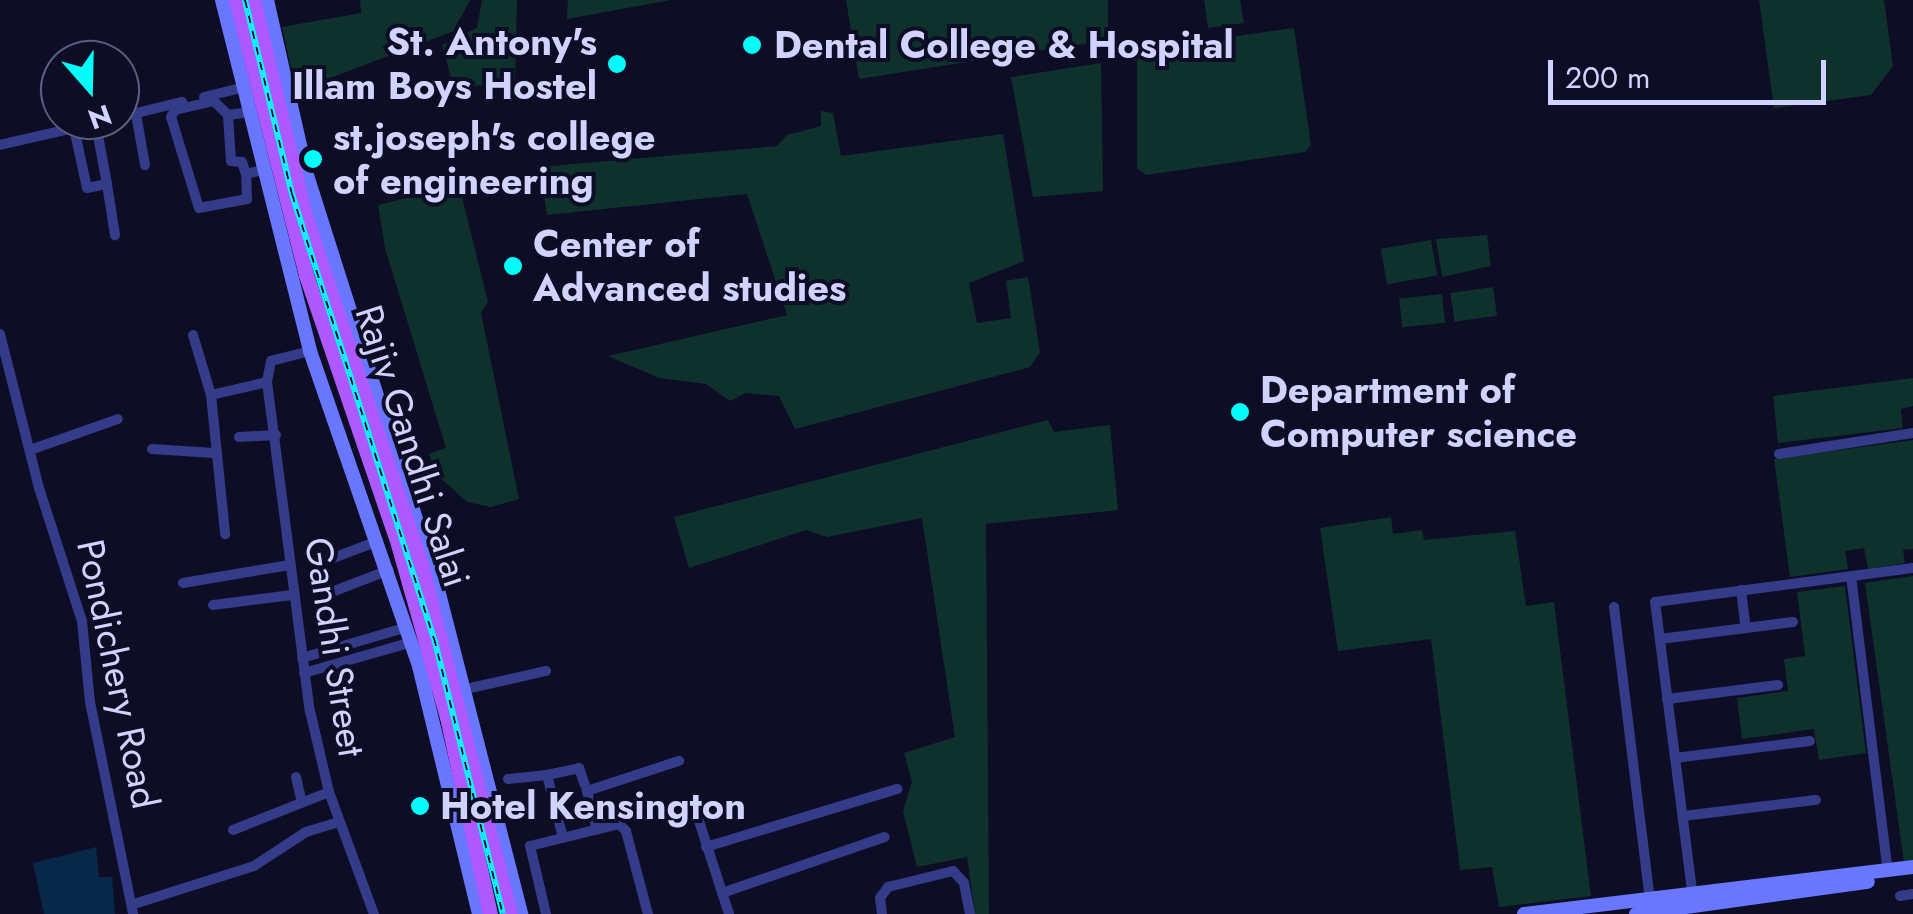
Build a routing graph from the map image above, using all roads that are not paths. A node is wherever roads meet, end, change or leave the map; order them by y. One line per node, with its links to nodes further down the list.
1 (222, 0): 5 (street)
2 (236, 0): 9 (main road, Rajiv Gandhi Salai)
3 (253, 0): 9 (main road, Rajiv Gandhi Salai)
4 (266, 0): 52 (street)
5 (244, 87): 6 (street); 7 (street)
6 (250, 112): 8 (street); 16 (street)
7 (140, 113)
8 (228, 115): 17 (street); 17 (street)
9 (274, 120): 84 (main road, Rajiv Gandhi Salai); 85 (main road, Rajiv Gandhi Salai)
10 (140, 134): 15 (street)
11 (40, 136): 14 (street)
12 (77, 140): 18 (street)
13 (99, 140): 18 (street)
14 (0, 145)
15 (146, 165)
16 (263, 170): 17 (street); 22 (street)
17 (246, 174)
18 (107, 184): 19 (street)
19 (115, 235)
20 (0, 334): 30 (street, Pondichery Road)
21 (193, 336): 24 (street)
22 (310, 351): 23 (street); 34 (street)
23 (267, 382): 24 (street); 27 (street, Gandhi Street)
24 (211, 396): 31 (street)
25 (118, 418): 30 (street)
26 (1913, 433): 32 (street)
27 (276, 435): 28 (street); 35 (street, Gandhi Street)
28 (239, 438)
29 (152, 449): 31 (street)
30 (30, 450): 81 (street, Pondichery Road)
31 (214, 453): 33 (street)
32 (1779, 454)
33 (225, 534)
34 (379, 540): 37 (street); 37 (street)
35 (290, 565): 39 (street); 41 (street, Gandhi Street)
36 (1913, 568): 38 (street)
37 (389, 570): 46 (street)
38 (1851, 576): 40 (street); 74 (street)
39 (183, 583)
40 (1740, 590): 45 (street); 47 (street)
41 (292, 594): 42 (street); 48 (street, Gandhi Street)
42 (213, 605)
43 (1614, 607): 79 (street)
44 (1794, 622): 45 (street)
45 (1746, 628): 47 (street)
46 (410, 635): 48 (street); 50 (street); 83 (street)
47 (1660, 639): 53 (street)
48 (302, 658): 50 (street, Gandhi Street)
49 (546, 671): 52 (street)
50 (304, 673): 61 (street, Gandhi Street)
51 (1778, 685): 53 (street)
52 (466, 689): 86 (street)
53 (1667, 700): 55 (street)
54 (1810, 740): 55 (street)
55 (1675, 758): 65 (street)
56 (679, 762): 62 (street)
57 (547, 774): 59 (street); 62 (street); 71 (street)
58 (296, 777): 64 (street)
59 (508, 778)
60 (898, 789): 72 (street)
61 (329, 792): 64 (street); 67 (street, Gandhi Street)
62 (587, 792): 69 (street)
63 (1816, 800): 65 (street)
64 (302, 802): 68 (street)
65 (1682, 816): 80 (street)
66 (698, 821): 72 (street)
67 (339, 822): 81 (street); 82 (street, Gandhi Street)
68 (233, 830)
69 (597, 830): 71 (street); 88 (street)
70 (885, 837): 76 (street)
71 (563, 838): 87 (street)
72 (706, 846): 76 (street)
73 (1913, 868): 74 (street)
74 (1888, 871): 80 (street)
75 (1913, 876): 80 (street)
76 (722, 893): 89 (street)
77 (1913, 894): 78 (street)
78 (1900, 896)
79 (1650, 899): 80 (street); 92 (street)
80 (1694, 901): 93 (street)
81 (133, 909)
82 (374, 914)
83 (480, 914)
84 (490, 914)
85 (510, 914)
86 (521, 914)
87 (546, 914)
88 (648, 914)
89 (729, 914)
90 (882, 914): 91 (street)
91 (968, 914)
92 (1524, 914)
93 (1636, 914)

